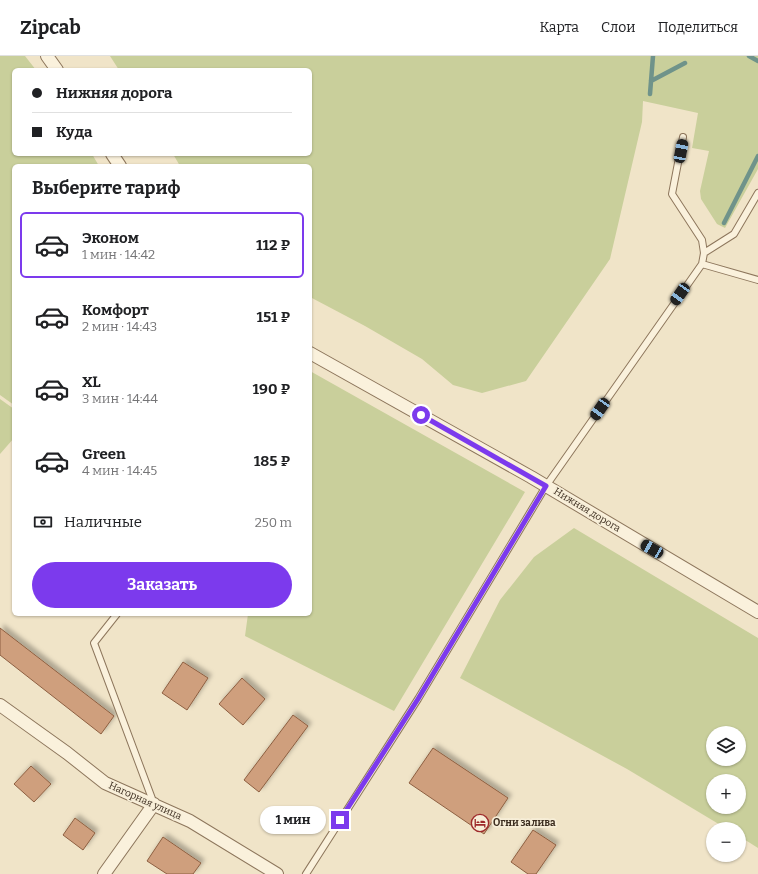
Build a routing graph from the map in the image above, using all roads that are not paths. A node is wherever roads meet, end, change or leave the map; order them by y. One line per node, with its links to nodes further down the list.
1 (47, 56): 2 (street)
2 (56, 68)
3 (683, 137): 5 (lane)
4 (758, 193): 5 (lane)
5 (704, 253): 6 (lane)
6 (702, 264): 7 (lane); 9 (lane)
7 (758, 280)
8 (312, 354): 9 (street, Нижняя дорога)
9 (546, 486): 10 (street, Нижняя дорога); 16 (lane)
10 (758, 612)
11 (116, 616): 13 (lane)
12 (0, 705): 13 (street, Нагорная улица)
13 (154, 804): 14 (street); 15 (street, Нагорная улица)
14 (104, 874)
15 (277, 874)
16 (306, 874)

